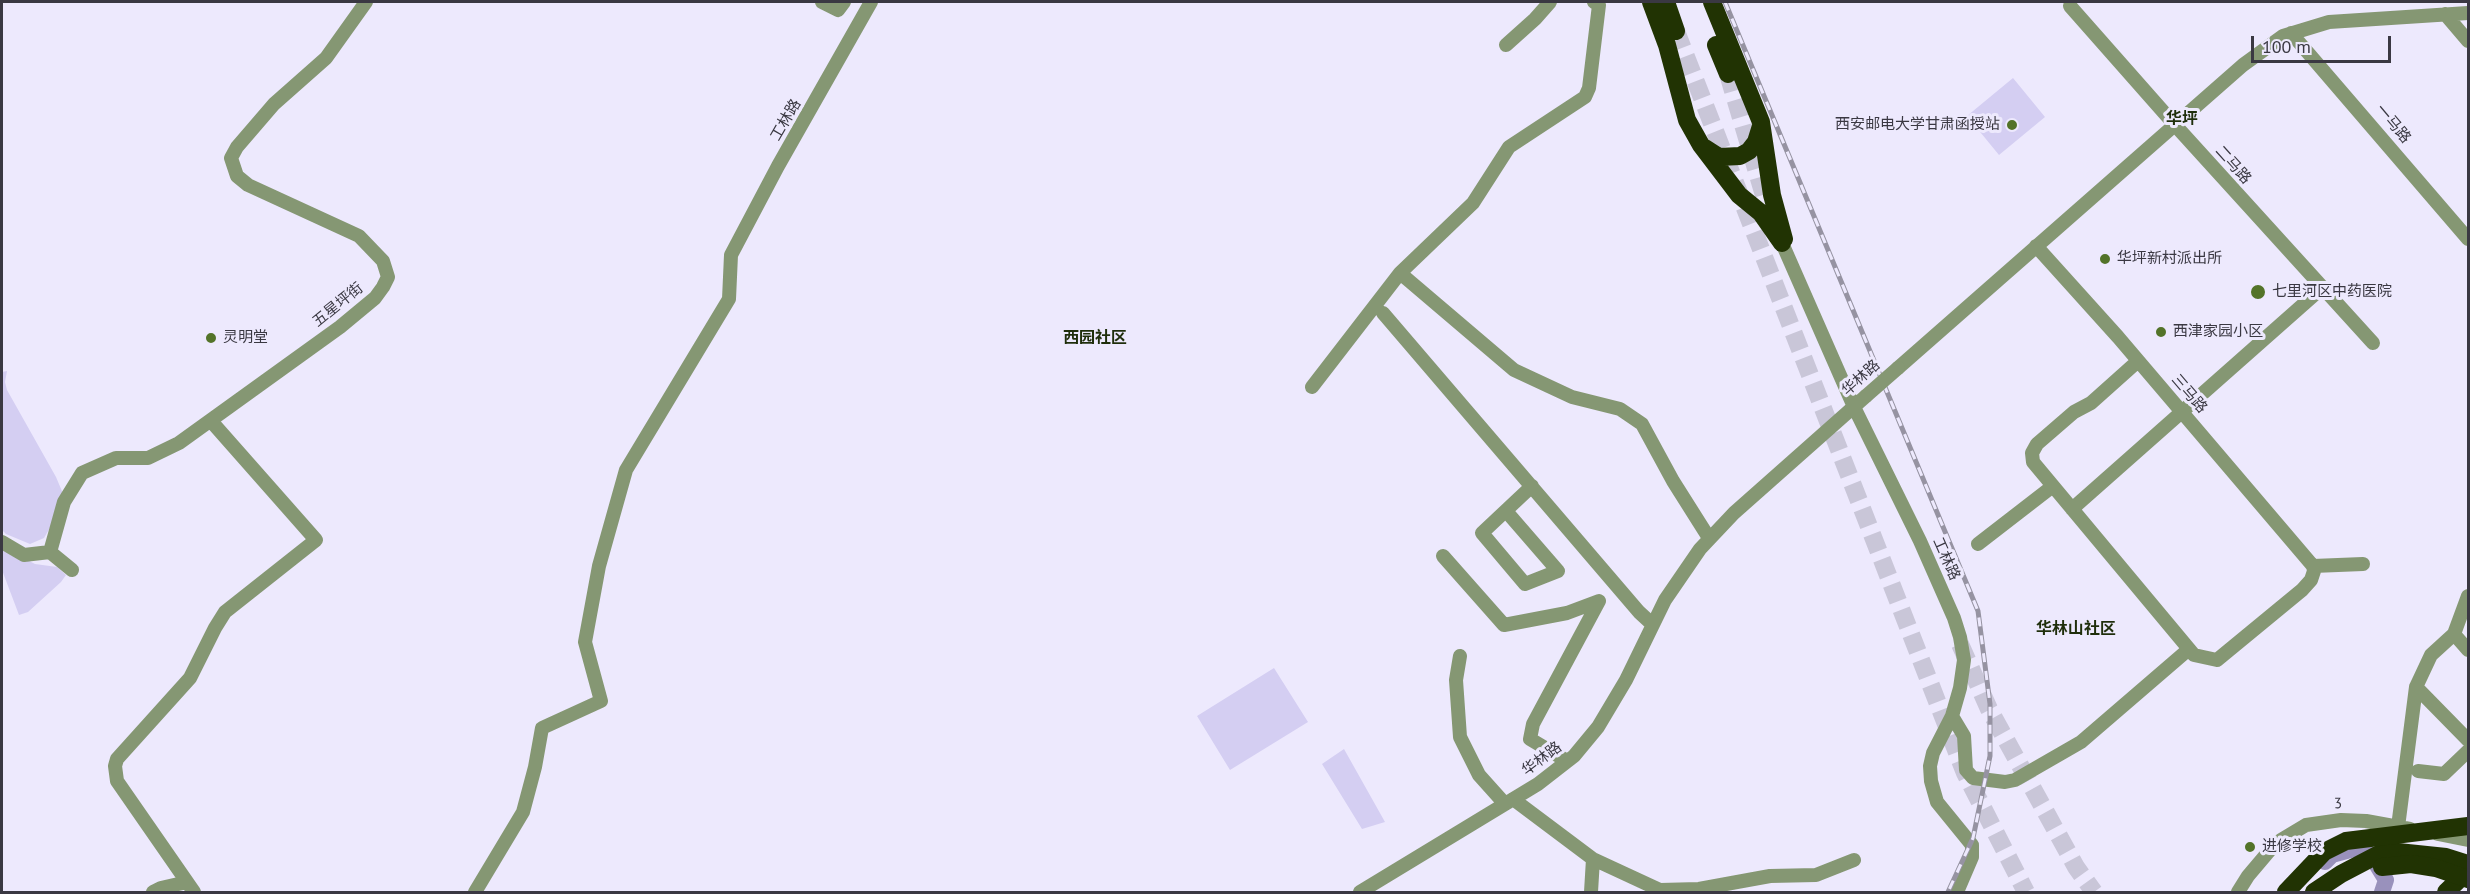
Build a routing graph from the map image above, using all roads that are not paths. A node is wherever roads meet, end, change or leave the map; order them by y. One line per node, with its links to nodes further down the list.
1 (366, 2): 33 (street, 五星坪街)
2 (822, 2): 3 (street)
3 (844, 2)
4 (871, 2): 68 (street, 工林路)
5 (1550, 2): 17 (street)
6 (1594, 2): 25 (street)
7 (1651, 2): 21 (highway)
8 (1666, 2): 14 (highway)
9 (1699, 2): 18 (highway)
10 (1712, 2): 19 (highway)
11 (2070, 6): 20 (street, 二马路)
12 (2469, 13): 13 (street, 华林路)
13 (2445, 14): 15 (street, 华林路); 16 (street)
14 (1676, 32)
15 (2291, 33): 20 (street, 华林路); 22 (street, 一马路)
16 (2469, 41)
17 (1506, 45)
18 (1728, 74)
19 (1761, 122): 21 (highway); 23 (highway)
20 (2175, 125): 24 (street, 华林路); 26 (street, 二马路)
21 (1701, 145): 23 (highway)
22 (2469, 239)
23 (1782, 243): 31 (street, 工林路)
24 (2036, 246): 29 (street, 三马路); 31 (street, 华林路, bridge)
25 (1400, 273): 30 (street); 38 (street)
26 (2324, 287): 28 (street, 二马路); 32 (street)
27 (1383, 313): 34 (street)
28 (2373, 343)
29 (2138, 361): 32 (street, 三马路); 35 (street)
30 (1312, 387)
31 (1854, 407): 38 (street, 华林路); 53 (street, 工林路)
32 (2181, 410): 36 (street); 44 (street, 三马路)
33 (210, 421): 41 (street, 五星坪街); 66 (street)
34 (1532, 486): 37 (street); 47 (street)
35 (2054, 486): 36 (street); 40 (street)
36 (2072, 509): 49 (street)
37 (1506, 511): 37 (street)
38 (1709, 538): 47 (street, 华林路)
39 (2, 542): 41 (street)
40 (1978, 544)
41 (50, 552): 45 (street)
42 (1443, 556): 56 (street)
43 (2363, 564): 44 (street)
44 (2313, 566): 49 (street)
45 (72, 570)
46 (2469, 596): 48 (street)
47 (1652, 624): 56 (street, 华林路)
48 (2454, 634): 50 (street); 52 (street)
49 (2189, 649): 53 (street)
50 (2469, 650)
51 (1460, 656): 58 (street)
52 (2416, 687): 54 (street); 59 (street)
53 (1952, 716): 71 (street, 工林路)
54 (2469, 740)
55 (2469, 751): 57 (street)
56 (1567, 761): 58 (street, 华林路)
57 (2418, 771)
58 (1509, 802): 61 (street); 69 (street, 华林路)
59 (2398, 827): 60 (street, 3); 72 (street, 3)
60 (2468, 836): 73 (highway, bridge)
61 (1593, 859): 62 (street); 70 (street)
62 (1854, 860)
63 (2469, 864): 74 (highway)
64 (2469, 871): 76 (highway)
65 (2469, 879): 75 (highway, bridge)
66 (190, 887): 67 (street)
67 (153, 892)
68 (475, 892)
69 (1360, 892)
70 (1591, 892)
71 (1957, 892)
72 (2238, 892)
73 (2286, 892)
74 (2314, 892)
75 (2325, 892)
76 (2446, 892)

